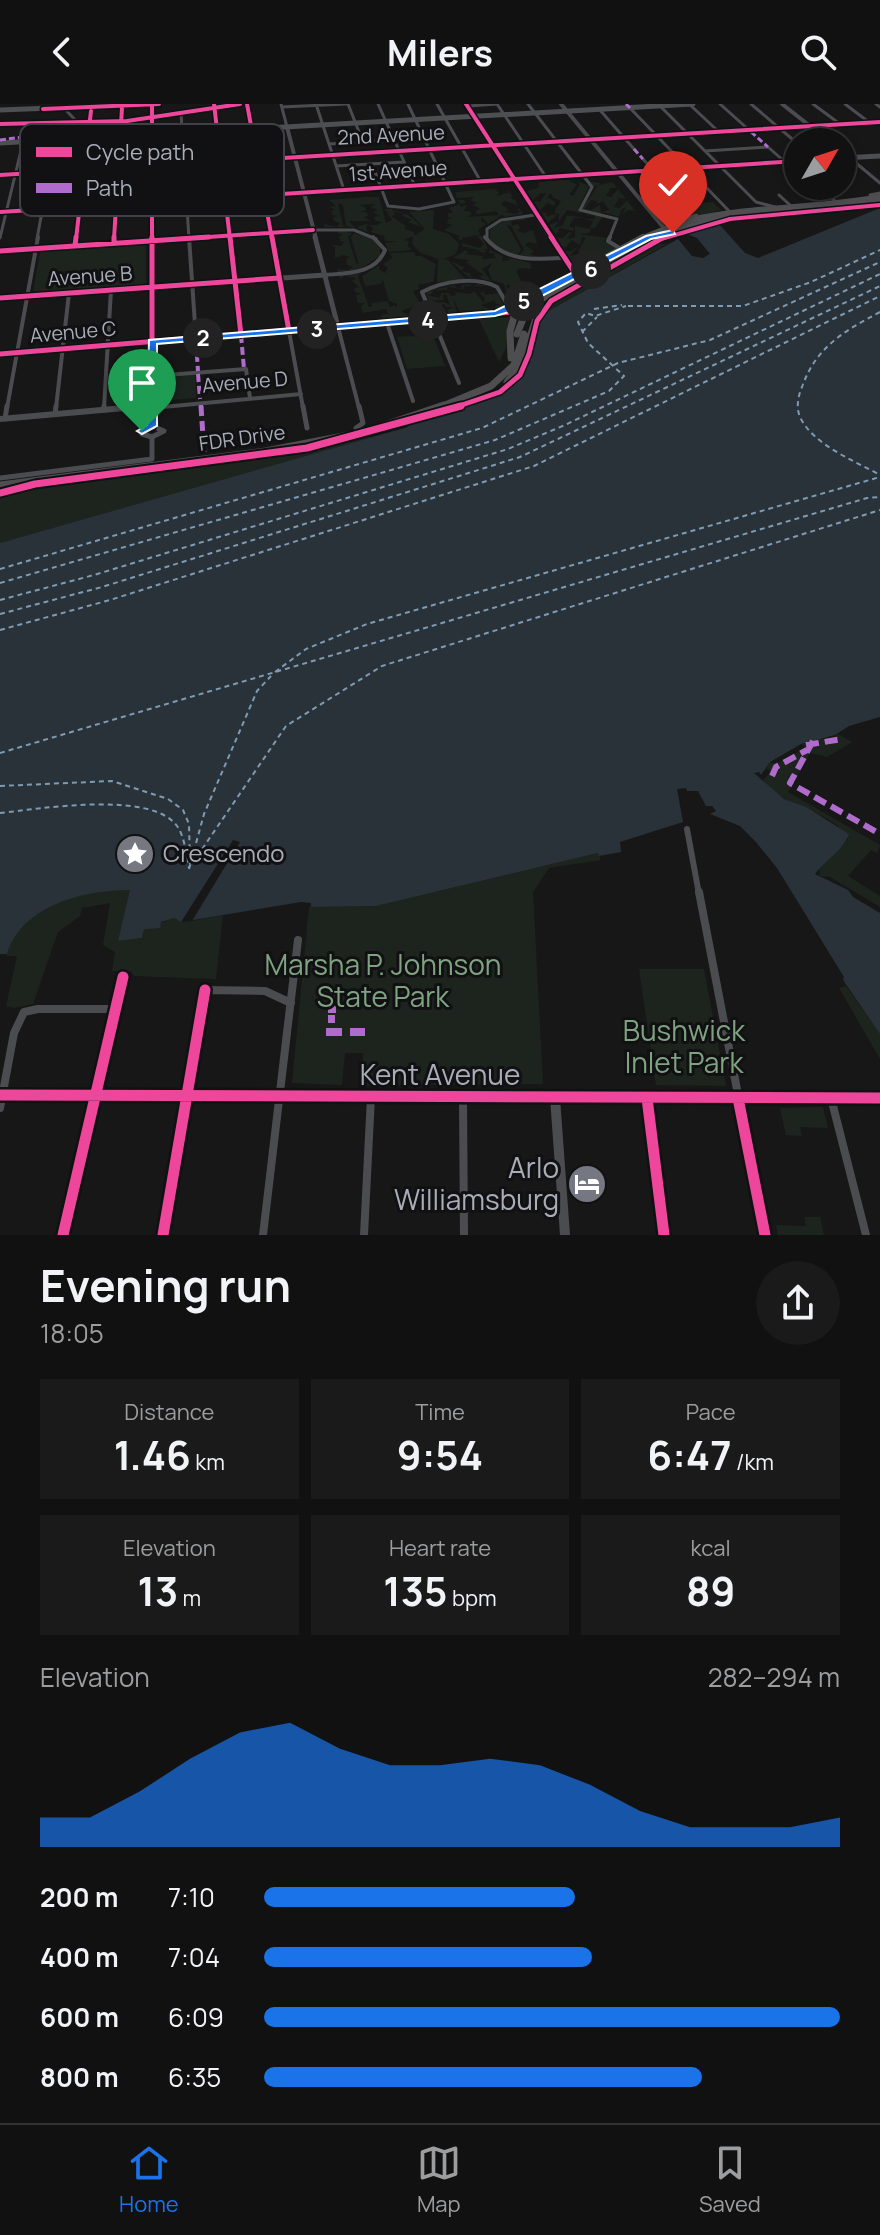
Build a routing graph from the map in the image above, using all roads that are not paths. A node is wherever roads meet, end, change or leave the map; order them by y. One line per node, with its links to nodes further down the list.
1 (10, 104): 32 (street)
2 (152, 104): 3 (main road); 20 (main road); 38 (street)
3 (159, 104)
4 (240, 104): 26 (main road)
5 (247, 104): 52 (street)
6 (347, 104): 21 (street); 45 (street)
7 (378, 104): 41 (street)
8 (408, 104): 40 (street)
9 (437, 104): 39 (street)
10 (497, 104): 22 (street); 34 (street)
11 (528, 104): 36 (street)
12 (561, 104): 33 (main road)
13 (595, 104): 30 (main road)
14 (690, 104): 23 (main road); 61 (street)
15 (720, 104): 60 (street)
16 (751, 104): 58 (street)
17 (782, 104): 55 (street)
18 (813, 104): 53 (street)
19 (845, 104): 46 (street)
20 (122, 105): 25 (main road); 43 (street)
21 (316, 105): 27 (street); 54 (street)
22 (467, 105): 37 (street)
23 (659, 105): 29 (main road); 63 (street)
24 (39, 106): 28 (main road); 32 (main road)
25 (92, 106): 28 (main road)
26 (214, 106): 35 (main road)
27 (282, 106): 57 (street)
28 (64, 108): 42 (street)
29 (630, 108): 30 (main road); 64 (street)
30 (599, 109): 33 (main road); 65 (street)
31 (0, 110): 32 (main road)
32 (7, 110)
33 (567, 111): 36 (main road); 66 (main road)
34 (502, 112): 36 (main road); 37 (main road); 72 (street)
35 (181, 113): 38 (main road); 51 (street)
36 (534, 113): 68 (street)
37 (473, 114): 39 (main road); 74 (street)
38 (152, 118): 43 (main road); 50 (street)
39 (445, 118): 40 (main road); 75 (street)
40 (416, 120): 41 (main road); 76 (street)
41 (386, 121): 45 (main road); 67 (street)
42 (77, 122): 47 (main road); 48 (main road)
43 (121, 122): 49 (main road)
44 (880, 122): 46 (main road, 2nd Avenue)
45 (356, 123): 54 (main road); 70 (street)
46 (870, 123): 53 (main road, 2nd Avenue)
47 (0, 124)
48 (85, 124)
49 (100, 124)
50 (152, 124)
51 (183, 124)
52 (251, 124)
53 (840, 124): 55 (main road, 2nd Avenue)
54 (323, 125): 57 (main road); 73 (street)
55 (810, 126): 58 (main road, 2nd Avenue); 59 (main road)
56 (284, 127): 57 (main road)
57 (287, 127): 83 (main road)
58 (780, 128): 60 (main road, 2nd Avenue); 62 (street)
59 (813, 128)
60 (749, 130): 61 (main road, 2nd Avenue)
61 (718, 131): 63 (main road, 2nd Avenue)
62 (784, 132)
63 (687, 133): 64 (main road, 2nd Avenue); 79 (street)
64 (656, 135): 65 (main road, 2nd Avenue); 94 (street)
65 (624, 137): 66 (main road, 2nd Avenue); 77 (street)
66 (590, 139): 68 (main road, 2nd Avenue); 96 (main road)
67 (394, 140): 70 (street); 78 (street)
68 (555, 141): 72 (main road, 2nd Avenue); 100 (street)
69 (20, 142): 71 (main road)
70 (363, 142): 73 (street)
71 (0, 143)
72 (523, 143): 74 (main road, 2nd Avenue); 101 (street)
73 (329, 144): 81 (street)
74 (493, 145): 75 (main road, 2nd Avenue); 102 (street)
75 (461, 147): 76 (main road, 2nd Avenue); 103 (street)
76 (430, 149): 78 (main road, 2nd Avenue); 105 (street)
77 (634, 149)
78 (399, 151): 81 (main road, 2nd Avenue); 88 (street)
79 (705, 151): 87 (street); 93 (street)
80 (20, 153): 97 (street)
81 (332, 155): 83 (main road, 2nd Avenue); 92 (street)
82 (880, 156): 85 (main road)
83 (295, 157): 84 (main road, 2nd Avenue); 109 (main road)
84 (284, 158)
85 (856, 158)
86 (643, 159): 95 (street)
87 (784, 161)
88 (404, 162): 91 (street); 106 (street)
89 (784, 162): 93 (main road, 1st Avenue)
90 (856, 163): 104 (street)
91 (372, 164): 92 (street); 107 (street)
92 (336, 166): 108 (street)
93 (719, 166): 94 (main road, 1st Avenue); 115 (street)
94 (686, 168): 95 (main road, 1st Avenue); 119 (street)
95 (653, 170): 96 (main road, 1st Avenue)
96 (617, 172): 100 (main road, 1st Avenue); 131 (main road)
97 (15, 174): 98 (main road, 2nd Avenue); 99 (main road, 2nd Avenue); 118 (street)
98 (20, 174)
99 (0, 175)
100 (580, 175): 101 (main road, 1st Avenue); 142 (street)
101 (546, 177): 102 (main road, 1st Avenue)
102 (513, 179): 103 (main road, 1st Avenue); 121 (street)
103 (481, 182): 105 (main road, 1st Avenue)
104 (880, 183)
105 (447, 184): 106 (main road, 1st Avenue); 107 (street)
106 (415, 186): 107 (main road, 1st Avenue)
107 (380, 188): 108 (main road, 1st Avenue)
108 (344, 190): 109 (main road, 1st Avenue)
109 (304, 193): 110 (main road, 1st Avenue); 132 (main road)
110 (284, 194)
111 (779, 195): 115 (street)
112 (878, 198): 116 (highway); 117 (highway, FDR Drive); 120 (highway, FDR Drive)
113 (843, 201): 114 (street)
114 (836, 202): 115 (street)
115 (790, 205)
116 (851, 207): 117 (main road, FDR Drive)
117 (804, 209): 120 (highway); 130 (main road, FDR Drive)
118 (3, 211): 136 (street)
119 (727, 214): 120 (highway); 129 (main road); 130 (street)
120 (753, 214): 130 (highway, FDR Drive)
121 (532, 215): 144 (street); 144 (street)
122 (41, 216): 141 (street)
123 (79, 216): 140 (street)
124 (116, 216): 139 (street)
125 (151, 216): 138 (street)
126 (188, 216): 137 (street)
127 (228, 216): 135 (street)
128 (267, 216): 133 (street)
129 (677, 222): 130 (street); 131 (main road)
130 (692, 222): 134 (main road, FDR Drive); 163 (highway, FDR Drive, bridge)
131 (661, 228): 134 (main road); 142 (main road, Avenue C)
132 (313, 230): 133 (main road); 145 (main road); 145 (street)
133 (271, 233): 135 (main road); 147 (street)
134 (669, 234): 146 (main road, Avenue C)
135 (230, 236): 137 (main road); 148 (street)
136 (0, 238)
137 (190, 238): 138 (main road); 150 (street)
138 (151, 241): 139 (main road); 151 (street)
139 (114, 243): 140 (main road)
140 (75, 246): 141 (main road)
141 (35, 249): 143 (main road); 154 (street)
142 (621, 249): 146 (main road, Avenue C)
143 (0, 251)
144 (558, 258): 146 (street)
145 (325, 275): 147 (street, Avenue B); 161 (main road)
146 (575, 276): 149 (main road, Avenue C)
147 (279, 278): 148 (street, Avenue B); 156 (street)
148 (236, 281): 150 (street, Avenue B); 164 (street)
149 (562, 282): 157 (main road, Avenue C); 158 (main road, Avenue C)
150 (193, 284): 151 (street, Avenue B); 165 (street)
151 (151, 287): 152 (street, Avenue B); 166 (street)
152 (111, 290): 153 (street, Avenue B); 167 (street)
153 (69, 293): 154 (street, Avenue B); 168 (street)
154 (27, 296): 155 (street, Avenue B); 169 (street)
155 (0, 298)
156 (284, 304)
157 (524, 305): 158 (main road, Avenue C); 178 (highway)
158 (511, 311): 159 (main road, Avenue C); 159 (street); 171 (highway)
159 (432, 320): 160 (main road, Avenue C); 173 (street)
160 (387, 323): 161 (main road, Avenue C); 176 (street)
161 (338, 327): 162 (main road, Avenue C); 184 (street)
162 (289, 331): 164 (main road, Avenue C); 174 (street)
163 (520, 334): 171 (highway, FDR Drive); 178 (highway, FDR Drive)
164 (241, 335): 165 (main road, Avenue C)
165 (196, 339): 166 (main road, Avenue C)
166 (152, 342): 167 (main road, Avenue C); 172 (street)
167 (108, 345): 168 (main road, Avenue C); 179 (street)
168 (63, 349): 169 (main road, Avenue C); 180 (street)
169 (16, 352): 170 (main road, Avenue C); 181 (street)
170 (0, 354)
171 (511, 358): 186 (highway, FDR Drive)
172 (153, 376): 175 (street); 177 (street)
173 (459, 383)
174 (301, 394): 175 (street, Avenue D); 183 (street)
175 (250, 398): 177 (street, Avenue D)
176 (413, 401)
177 (152, 406): 179 (street, Avenue D); 182 (street)
178 (436, 409): 186 (highway, FDR Drive)
179 (104, 410): 180 (street, Avenue D)
180 (55, 414): 181 (street, Avenue D)
181 (2, 419)
182 (152, 426): 185 (street); 185 (street)
183 (307, 428)
184 (356, 428)
185 (152, 437): 186 (street)
186 (0, 482)
187 (687, 829): 200 (street)
188 (298, 940): 190 (street)
189 (123, 977): 191 (street)
190 (291, 1003): 194 (street); 195 (street)
191 (116, 1009): 192 (street); 193 (street)
192 (2, 1095): 193 (main road, Kent Avenue); 203 (street)
193 (95, 1095): 194 (main road, Kent Avenue); 204 (street)
194 (188, 1096): 195 (main road, Kent Avenue); 205 (street)
195 (280, 1096): 196 (main road, Kent Avenue); 206 (street)
196 (371, 1097): 197 (main road, Kent Avenue); 207 (street)
197 (463, 1097): 198 (main road, Kent Avenue); 208 (street)
198 (555, 1098): 199 (main road, Kent Avenue); 209 (street)
199 (647, 1098): 200 (main road, Kent Avenue); 210 (street)
200 (738, 1098): 201 (main road, Kent Avenue); 211 (street)
201 (831, 1098): 202 (main road, Kent Avenue); 212 (street)
202 (880, 1098)
203 (0, 1108)
204 (63, 1235)
205 (163, 1235)
206 (263, 1235)
207 (364, 1235)
208 (464, 1235)
209 (565, 1235)
210 (664, 1235)
211 (765, 1235)
212 (866, 1235)

